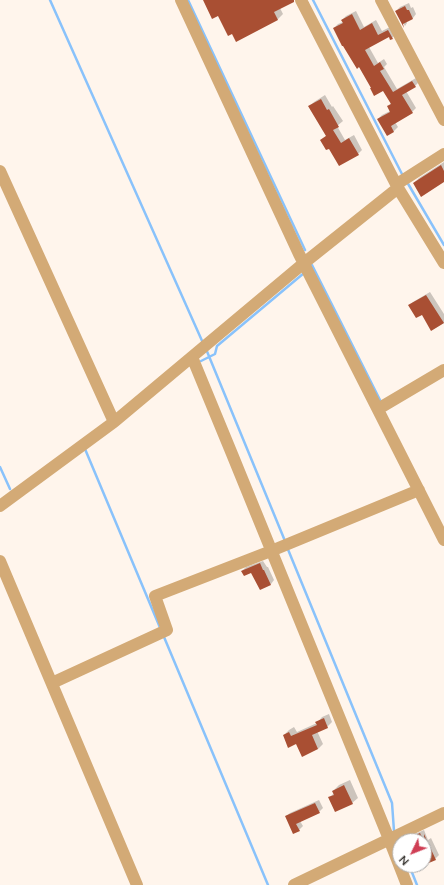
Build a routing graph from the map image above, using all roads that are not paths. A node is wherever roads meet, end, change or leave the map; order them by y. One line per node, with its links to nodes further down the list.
1 (181, 0): 8 (street)
2 (301, 0): 7 (street)
3 (381, 0): 4 (street)
4 (444, 120)
5 (444, 154): 7 (street)
6 (0, 171): 13 (street)
7 (402, 182): 8 (street); 9 (street)
8 (304, 262): 10 (street); 12 (street)
9 (444, 263)
10 (195, 354): 13 (street); 17 (street)
11 (444, 370): 12 (street)
12 (378, 409): 14 (street)
13 (114, 422): 15 (street)
14 (419, 490): 16 (street); 17 (street)
15 (0, 506)
16 (444, 540)
17 (282, 547): 19 (street); 21 (street)
18 (0, 560): 19 (street)
19 (52, 683): 25 (street)
20 (444, 813): 22 (street)
21 (393, 833)
22 (401, 833)
23 (392, 837): 26 (street)
24 (404, 873): 27 (street)
25 (137, 885)
26 (294, 885)
27 (407, 885)

